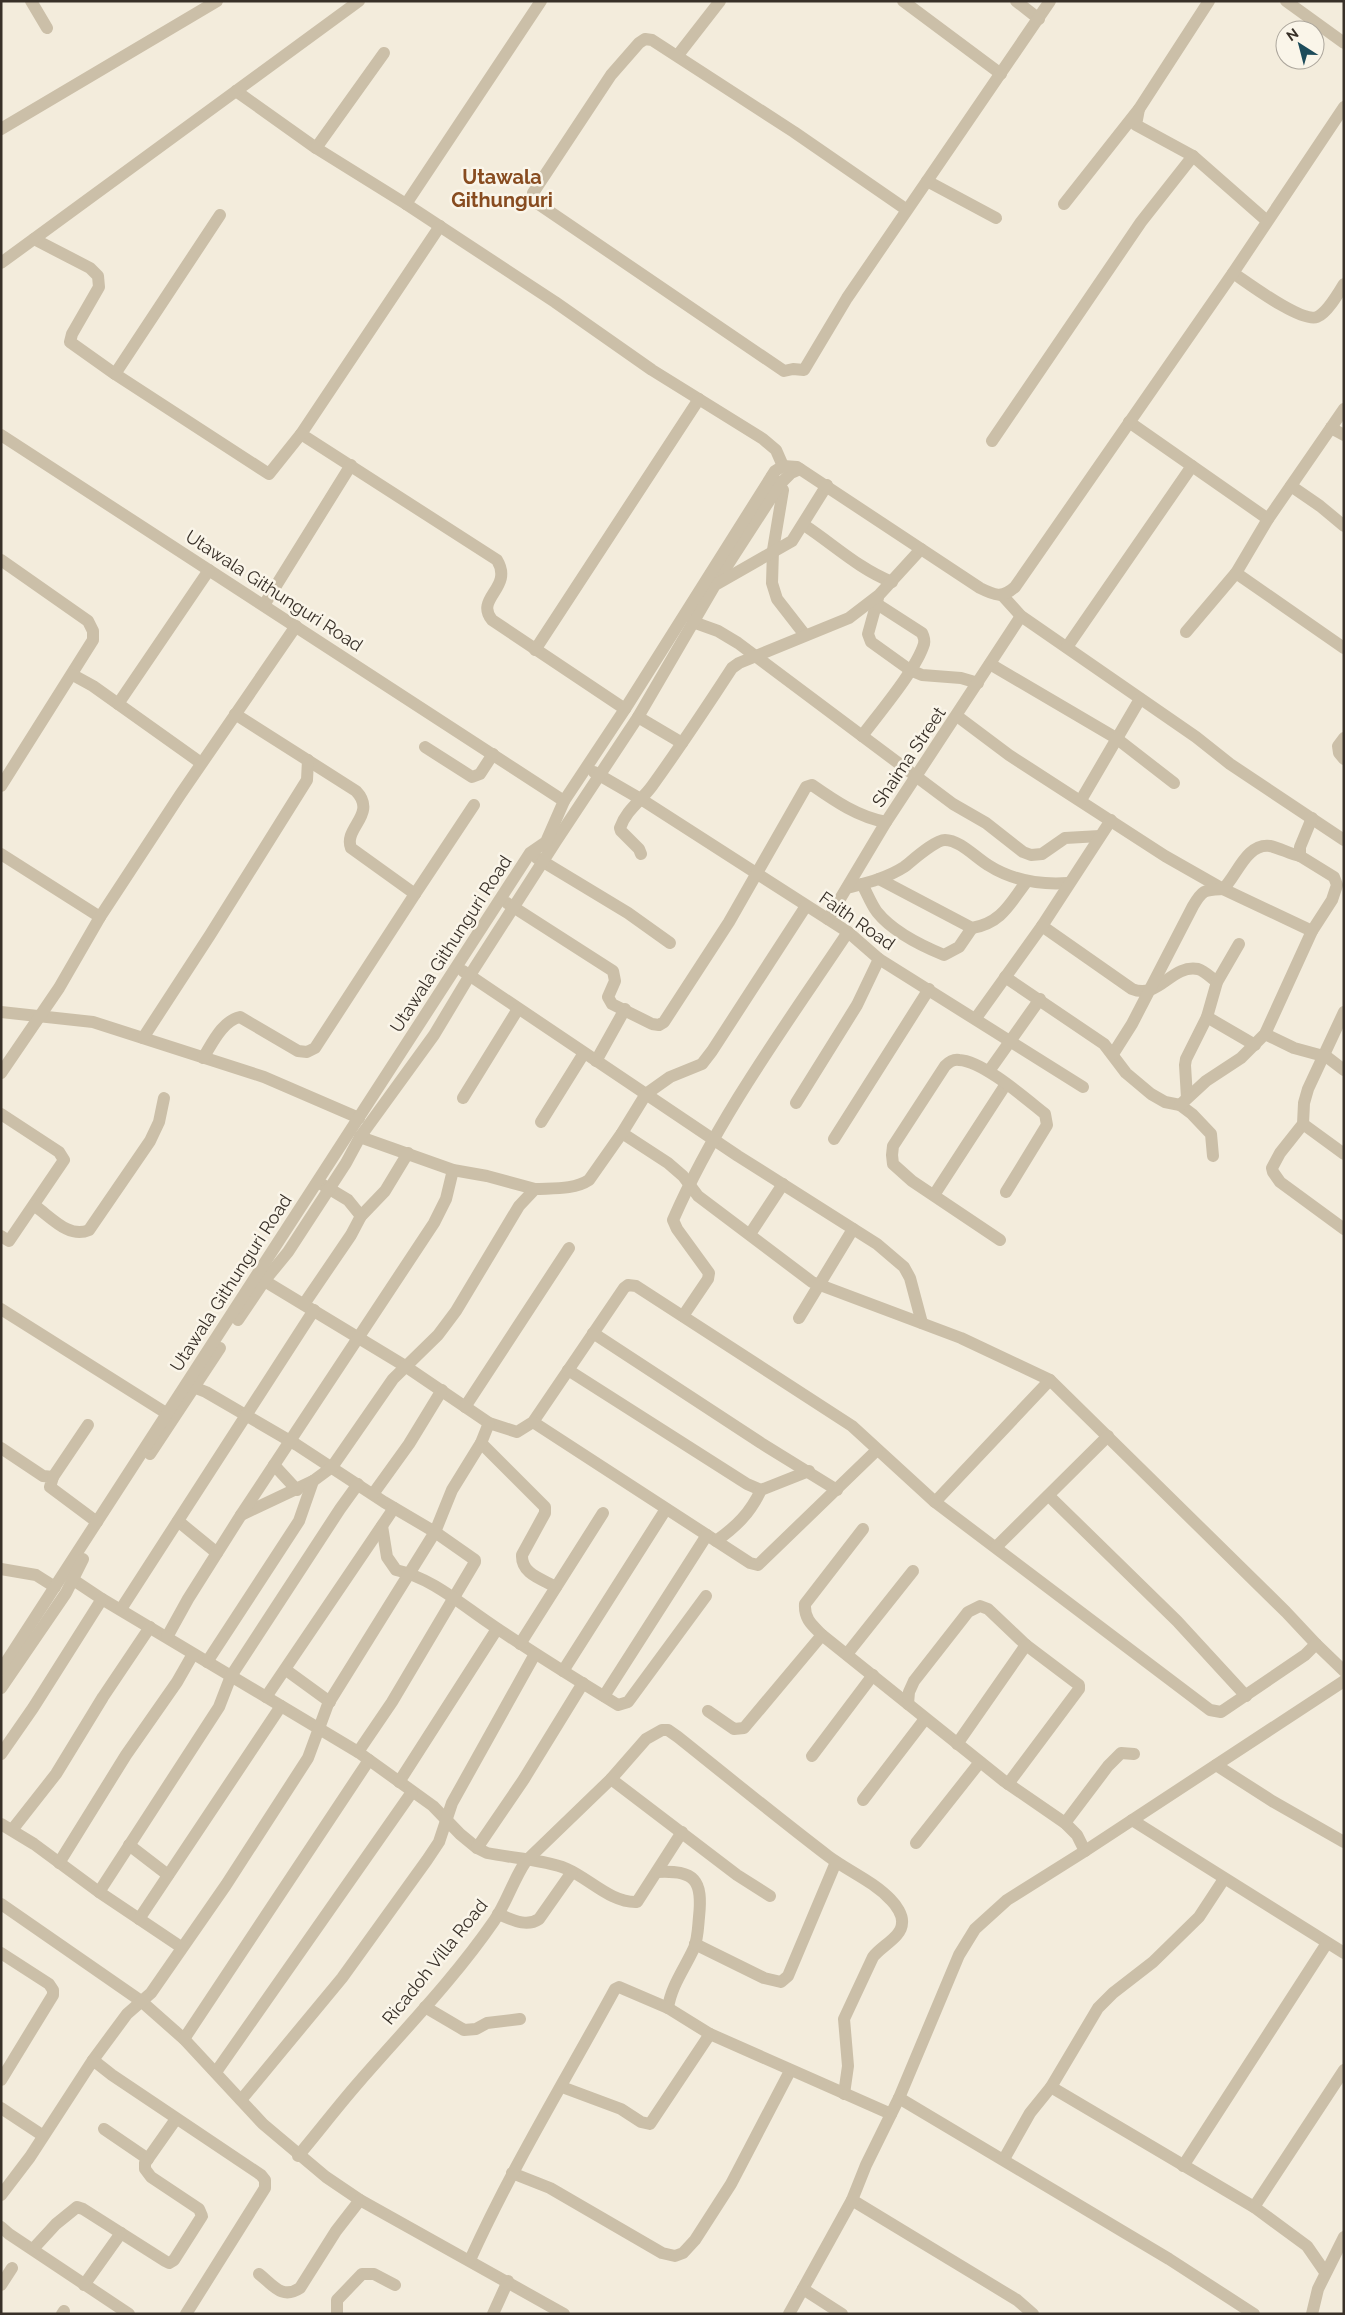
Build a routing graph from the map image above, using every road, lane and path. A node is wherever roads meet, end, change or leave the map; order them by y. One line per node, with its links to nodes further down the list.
1 (31, 1): 12 (street)
2 (217, 1): 20 (street)
3 (359, 1): 17 (street)
4 (540, 1): 24 (street)
5 (720, 1): 15 (street)
6 (903, 1): 16 (street)
7 (1016, 1): 11 (street)
8 (1050, 1): 11 (street)
9 (1209, 1): 19 (street)
10 (1286, 1): 13 (street)
11 (1039, 18): 16 (street)
12 (47, 28)
13 (1344, 43)
14 (384, 53): 21 (street)
15 (678, 56): 26 (street); 26 (street)
16 (1001, 74): 23 (street)
17 (236, 91): 21 (street); 31 (street)
18 (1344, 107): 29 (street)
19 (1139, 109): 22 (street); 25 (street)
20 (1, 129)
21 (316, 148): 24 (street)
22 (1193, 156): 29 (street); 43 (street)
23 (927, 181): 26 (street); 28 (street)
24 (406, 204): 30 (street)
25 (1064, 204)
26 (907, 210)
27 (220, 215): 35 (street)
28 (996, 218)
29 (1267, 221): 33 (street)
30 (440, 226): 36 (street); 41 (street)
31 (34, 239): 32 (street); 35 (street)
32 (1, 263)
33 (1233, 273): 34 (street); 38 (street)
34 (1344, 284)
35 (115, 374): 41 (street)
36 (699, 399): 45 (street); 71 (street)
37 (1344, 409): 39 (street)
38 (1130, 422): 46 (street); 61 (street)
39 (1332, 428): 42 (street); 50 (street)
40 (1, 434): 57 (street, Utawala Githunguri Road)
41 (301, 434): 44 (street)
42 (1344, 435)
43 (992, 440)
44 (351, 465): 63 (street); 71 (street)
45 (783, 466): 47 (street); 48 (street)
46 (1192, 466): 51 (street); 69 (street)
47 (800, 469): 48 (street); 49 (street)
48 (776, 480): 55 (street); 60 (street); 79 (street)
49 (826, 485): 52 (street); 54 (street)
50 (1291, 486): 51 (street); 53 (street)
51 (1268, 519): 58 (street)
52 (804, 525): 55 (street); 59 (street)
53 (1344, 526)
54 (921, 549): 59 (street); 61 (street)
55 (773, 550): 60 (street); 68 (street)
56 (1, 560): 75 (street)
57 (209, 570): 63 (street, Utawala Githunguri Road); 78 (street)
58 (1236, 573): 67 (street); 70 (street)
59 (892, 582): 62 (street)
60 (715, 585): 65 (street)
61 (1002, 595): 64 (street)
62 (878, 599): 68 (street); 74 (street); 74 (street)
63 (264, 605): 66 (street, Utawala Githunguri Road)
64 (1021, 616): 69 (street); 73 (street, Shaima Street)
65 (693, 622): 72 (street); 82 (street)
66 (296, 626): 80 (street); 88 (street, Utawala Githunguri Road)
67 (1186, 632)
68 (805, 636): 72 (street)
69 (1067, 646): 77 (street)
70 (1344, 648)
71 (535, 650): 79 (street)
72 (755, 656): 83 (street); 86 (street)
73 (990, 664): 76 (street, Shaima Street); 84 (street)
74 (910, 670): 76 (street); 83 (street)
75 (73, 675): 78 (street); 96 (street)
76 (978, 683): 81 (street, Shaima Street)
77 (1140, 698): 84 (street); 101 (street)
78 (118, 704): 91 (street)
79 (625, 709): 92 (street)
80 (235, 714): 90 (street); 91 (street)
81 (957, 716): 94 (street, Shaima Street); 98 (street)
82 (638, 717): 86 (street); 93 (street)
83 (862, 736): 94 (street)
84 (1116, 738): 95 (street); 98 (street)
85 (1344, 738): 89 (street)
86 (682, 743): 97 (street)
87 (425, 747): 88 (street)
88 (493, 754): 99 (street, Utawala Githunguri Road)
89 (1344, 759)
90 (308, 760): 118 (street); 146 (street)
91 (201, 763): 122 (street)
92 (586, 767): 93 (street, Faith Road); 99 (street)
93 (601, 776): 97 (street, Faith Road); 110 (street)
94 (916, 776): 103 (street, Shaima Street); 104 (street)
95 (1174, 783)
96 (1, 786)
97 (640, 798): 108 (street); 111 (street, Faith Road)
98 (1081, 800): 102 (street)
99 (564, 801): 106 (street, Utawala Githunguri Road)
100 (474, 805): 118 (street)
101 (1312, 818): 105 (street); 109 (street)
102 (1111, 820): 104 (street); 117 (street)
103 (886, 822): 111 (street); 116 (street, Shaima Street)
104 (1100, 836): 114 (street)
105 (1344, 840)
106 (530, 853): 110 (street); 119 (street, Utawala Githunguri Road)
107 (1, 854): 122 (street)
108 (641, 854)
109 (1300, 856): 117 (street); 126 (street)
110 (543, 862): 121 (street); 128 (street)
111 (756, 875): 120 (street, Faith Road); 138 (street)
112 (879, 879): 113 (street); 115 (street); 125 (street)
113 (1027, 881): 114 (street); 125 (street)
114 (1068, 883): 124 (street)
115 (862, 884): 116 (street); 125 (street)
116 (847, 888): 123 (street, Shaima Street)
117 (1223, 889): 126 (street); 136 (street)
118 (415, 894): 152 (street)
119 (502, 899): 121 (street); 131 (street, Utawala Githunguri Road)
120 (806, 906): 123 (street, Faith Road); 159 (street)
121 (514, 907): 132 (street); 138 (street)
122 (100, 917): 142 (street)
123 (828, 918): 127 (street, Faith Road)
124 (1042, 926): 133 (street); 136 (street)
125 (972, 928)
126 (1312, 931): 145 (street)
127 (848, 932): 130 (street, Faith Road); 171 (street)
128 (670, 943)
129 (1239, 944): 134 (street)
130 (879, 959): 135 (street, Faith Road); 163 (street)
131 (457, 967): 132 (street); 165 (street, Utawala Githunguri Road)
132 (470, 975): 139 (street); 169 (street)
133 (1005, 977): 137 (street); 144 (street)
134 (1217, 982): 136 (street); 143 (street)
135 (929, 989): 144 (street, Faith Road); 170 (street)
136 (1147, 992): 150 (street)
137 (1040, 999): 147 (street); 150 (street)
138 (625, 1009): 153 (street)
139 (518, 1010): 149 (street); 161 (street)
140 (1, 1012): 142 (street)
141 (1344, 1012): 151 (street)
142 (40, 1016): 146 (street); 156 (street)
143 (1207, 1017): 148 (street); 162 (street)
144 (976, 1018): 147 (street, Faith Road)
145 (1265, 1034): 148 (street); 151 (street)
146 (143, 1038): 152 (street)
147 (1011, 1040): 155 (street); 158 (street, Faith Road)
148 (1255, 1045): 162 (street)
149 (584, 1054): 153 (street); 166 (street)
150 (1113, 1054): 162 (street)
151 (1323, 1056): 154 (street); 167 (street)
152 (203, 1058): 165 (street)
153 (596, 1061): 159 (street)
154 (1344, 1070)
155 (989, 1071): 157 (street); 183 (street)
156 (1, 1073)
157 (1006, 1084): 182 (street); 183 (street)
158 (1083, 1087)
159 (646, 1094): 168 (street); 171 (street)
160 (164, 1098): 184 (street)
161 (463, 1098)
162 (1184, 1101): 175 (street)
163 (796, 1103)
164 (1, 1114): 184 (street)
165 (359, 1118): 172 (street, Utawala Githunguri Road)
166 (541, 1122)
167 (1303, 1124): 174 (street); 187 (street)
168 (622, 1133): 178 (street); 181 (street)
169 (360, 1137): 172 (street); 173 (street)
170 (834, 1139)
171 (714, 1140): 178 (street); 179 (street)
172 (347, 1148): 177 (street, Utawala Githunguri Road); 180 (street)
173 (408, 1153): 176 (street); 185 (street)
174 (1344, 1154)
175 (1213, 1156)
176 (453, 1170): 181 (street); 200 (street)
177 (317, 1182): 180 (street); 192 (street, Utawala Githunguri Road)
178 (689, 1184): 188 (street); 196 (street)
179 (783, 1184): 186 (street); 188 (street)
180 (330, 1188): 185 (street); 192 (street)
181 (535, 1189): 201 (street)
182 (1006, 1192)
183 (934, 1196): 190 (street)
184 (35, 1206): 189 (street)
185 (361, 1216): 194 (street)
186 (853, 1229): 193 (street); 198 (street)
187 (1344, 1229)
188 (750, 1234): 193 (street)
189 (1, 1236)
190 (1000, 1240)
191 (569, 1248): 206 (street)
192 (261, 1278): 194 (street); 204 (street, Utawala Githunguri Road)
193 (818, 1285): 197 (street); 198 (street)
194 (309, 1307): 200 (street); 208 (street)
195 (1, 1308): 207 (street)
196 (683, 1316): 199 (street); 216 (street)
197 (799, 1318)
198 (922, 1323): 203 (street)
199 (593, 1333): 202 (street); 219 (street)
200 (359, 1338): 201 (street); 213 (street)
201 (406, 1366): 205 (street); 218 (street)
202 (568, 1370): 209 (street); 224 (street)
203 (1050, 1380): 212 (street); 228 (street)
204 (191, 1386): 207 (street, Utawala Githunguri Road); 208 (street); 244 (street)
205 (442, 1390): 206 (street); 226 (street)
206 (465, 1406): 210 (street)
207 (166, 1413): 234 (street, Utawala Githunguri Road)
208 (246, 1417): 213 (street); 233 (street)
209 (533, 1422): 210 (street); 230 (street)
210 (489, 1423): 214 (street)
211 (88, 1425): 220 (street)
212 (1108, 1436): 227 (street); 256 (street)
213 (290, 1441): 217 (street); 218 (street)
214 (481, 1443): 237 (street); 246 (street)
215 (1, 1448): 220 (street)
216 (877, 1450): 225 (street); 228 (street)
217 (274, 1465): 223 (street); 232 (street)
218 (332, 1467): 221 (street); 222 (street)
219 (808, 1471): 224 (street); 225 (street)
220 (53, 1477): 234 (street)
221 (313, 1481): 223 (street); 261 (street)
222 (358, 1484): 226 (street); 267 (street)
223 (298, 1490): 232 (street)
224 (761, 1490): 238 (street)
225 (837, 1490): 238 (street)
226 (373, 1494): 229 (street)
227 (1049, 1496): 239 (street); 272 (street)
228 (935, 1502): 239 (street)
229 (394, 1508): 235 (street); 237 (street)
230 (666, 1509): 238 (street); 264 (street)
231 (603, 1513): 246 (street)
232 (241, 1515): 240 (street)
233 (178, 1521): 240 (street); 250 (street)
234 (97, 1522): 244 (street, Utawala Githunguri Road)
235 (382, 1526): 243 (street); 263 (street)
236 (863, 1529): 253 (street)
237 (436, 1532): 243 (street); 249 (street)
238 (711, 1538): 271 (street)
239 (996, 1548): 272 (street)
240 (217, 1553): 254 (street)
241 (1, 1569): 245 (street)
242 (913, 1571): 260 (street)
243 (409, 1573): 249 (street); 274 (street)
244 (69, 1575): 245 (street, Utawala Githunguri Road); 248 (street); 270 (street)
245 (55, 1587): 262 (street, Utawala Githunguri Road)
246 (556, 1587): 255 (street)
247 (706, 1596): 271 (street)
248 (102, 1599): 250 (street); 282 (street)
249 (454, 1600): 252 (street); 281 (street)
250 (121, 1609): 251 (street)
251 (150, 1627): 254 (street); 296 (street)
252 (497, 1629): 255 (street); 289 (street)
253 (822, 1635): 260 (street); 277 (street)
254 (167, 1637): 258 (street)
255 (520, 1644): 259 (street)
256 (1316, 1644): 265 (street); 272 (street)
257 (1026, 1645): 275 (street); 280 (street); 290 (street)
258 (193, 1654): 261 (street); 305 (street)
259 (535, 1654): 264 (street); 293 (street)
260 (846, 1654): 266 (street)
261 (207, 1662): 267 (street)
262 (1, 1670)
263 (286, 1670): 273 (street); 274 (street)
264 (563, 1671): 269 (street)
265 (1344, 1671)
266 (872, 1675): 275 (street); 284 (street)
267 (232, 1676): 273 (street); 300 (street)
268 (1344, 1681): 287 (street)
269 (584, 1684): 271 (street); 301 (street)
270 (1, 1688)
271 (604, 1696)
272 (1246, 1696)
273 (266, 1697): 276 (street)
274 (330, 1702): 279 (street)
275 (908, 1704): 278 (street)
276 (281, 1706): 279 (street); 308 (street)
277 (708, 1712)
278 (925, 1719): 280 (street); 292 (street)
279 (321, 1728): 281 (street); 317 (street)
280 (957, 1744): 286 (street)
281 (358, 1752): 285 (street)
282 (1, 1754)
283 (1134, 1754): 295 (street)
284 (812, 1756)
285 (369, 1760): 289 (street); 325 (street)
286 (980, 1762): 290 (street); 299 (street)
287 (1216, 1765): 294 (street); 298 (street)
288 (611, 1779): 297 (street); 303 (street, Ricadoh Villa Road); 304 (street, Ricadoh Villa Road)
289 (398, 1782): 291 (street)
290 (1008, 1784): 295 (street)
291 (412, 1792): 293 (street); 329 (street)
292 (863, 1800)
293 (446, 1818): 301 (street); 335 (street)
294 (1132, 1820): 302 (street); 309 (street)
295 (1065, 1823): 302 (street)
296 (6, 1827): 305 (street)
297 (682, 1832): 307 (street); 311 (street)
298 (1344, 1842)
299 (916, 1843)
300 (129, 1845): 308 (street); 310 (street)
301 (477, 1848): 303 (street)
302 (1085, 1852): 334 (street)
303 (526, 1861): 306 (street); 313 (street, Ricadoh Villa Road)
304 (836, 1862): 316 (street); 333 (street)
305 (59, 1864): 310 (street)
306 (572, 1872): 307 (street); 313 (street)
307 (657, 1872): 316 (street)
308 (168, 1875): 314 (street)
309 (1224, 1879): 315 (street); 332 (street)
310 (98, 1892): 314 (street)
311 (770, 1896)
312 (1, 1904): 320 (street)
313 (498, 1914): 321 (street, Ricadoh Villa Road)
314 (139, 1919): 317 (street)
315 (1326, 1943): 319 (street); 344 (street)
316 (695, 1944): 322 (street)
317 (181, 1947): 320 (street)
318 (1, 1953): 330 (street)
319 (1344, 1953)
320 (141, 2001): 325 (street); 326 (street)
321 (425, 2007): 323 (street); 341 (street, Ricadoh Villa Road)
322 (668, 2008): 324 (street); 331 (street)
323 (520, 2019)
324 (710, 2034): 328 (street); 331 (street)
325 (184, 2039): 329 (street)
326 (93, 2060): 338 (street); 340 (street)
327 (1344, 2070): 349 (street)
328 (790, 2071): 333 (street); 345 (street)
329 (216, 2072): 335 (street)
330 (1, 2080)
331 (562, 2087): 345 (street)
332 (1051, 2087): 343 (street); 344 (street)
333 (844, 2094): 337 (street)
334 (900, 2098): 337 (street); 343 (street)
335 (241, 2100): 341 (street)
336 (1, 2108): 340 (street)
337 (891, 2114): 348 (street)
338 (176, 2119): 342 (street); 365 (street)
339 (104, 2129): 342 (street)
340 (42, 2135): 346 (street)
341 (298, 2156): 347 (street)
342 (148, 2159): 351 (street)
343 (1004, 2159): 363 (street)
344 (1183, 2166): 349 (street)
345 (512, 2173): 354 (street)
346 (1, 2195)
347 (360, 2200): 354 (street); 357 (street)
348 (852, 2200): 362 (street); 371 (street)
349 (1254, 2207): 356 (street)
350 (1, 2227): 353 (street)
351 (121, 2233): 353 (street); 361 (street)
352 (1344, 2237): 356 (street)
353 (33, 2249): 361 (street)
354 (470, 2260): 358 (street)
355 (12, 2268): 359 (street)
356 (1325, 2272): 372 (street)
357 (259, 2274)
358 (508, 2281): 367 (street); 368 (street)
359 (1, 2285)
360 (395, 2285): 366 (street)
361 (84, 2286): 364 (street)
362 (803, 2289): 369 (street); 370 (street)
363 (1247, 2312)
364 (129, 2314)
365 (186, 2314)
366 (336, 2314)
367 (493, 2314)
368 (564, 2314)
369 (789, 2314)
370 (842, 2314)
371 (1033, 2314)
372 (1312, 2314)

